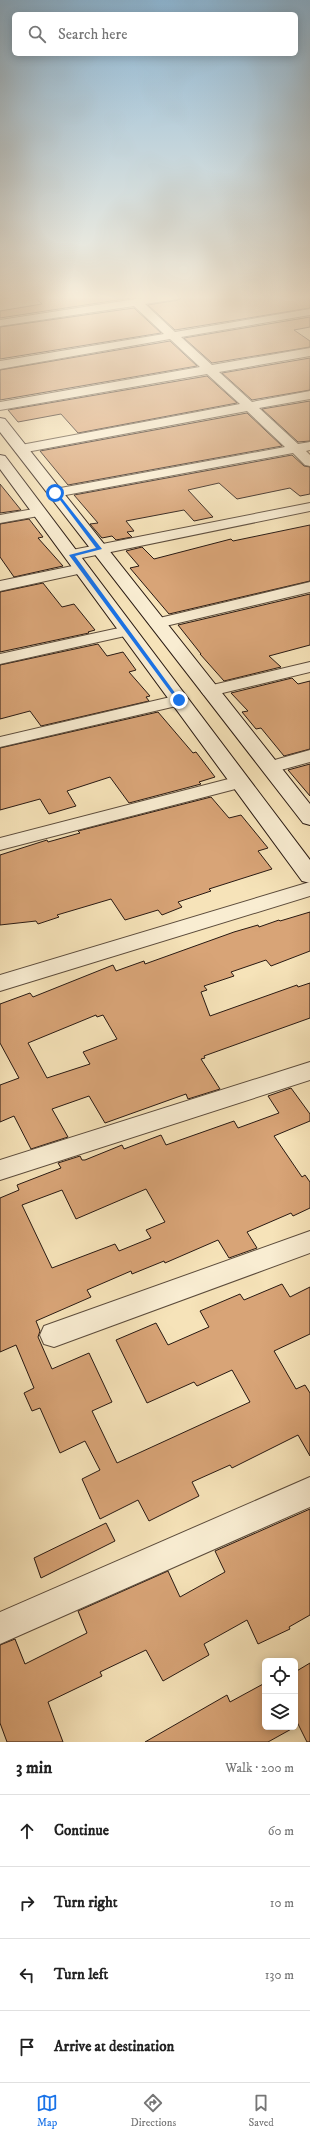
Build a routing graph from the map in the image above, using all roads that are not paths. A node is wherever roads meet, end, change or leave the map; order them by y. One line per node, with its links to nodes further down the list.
1 (167, 377): 4 (street)
2 (217, 377): 5 (street)
3 (310, 395): 5 (street)
4 (0, 406)
5 (251, 407): 8 (street); 9 (street)
6 (0, 422): 9 (main road)
7 (310, 446): 8 (street)
8 (296, 448): 11 (street); 12 (street)
9 (21, 449): 12 (main road)
10 (0, 459): 14 (main road)
11 (310, 462)
12 (55, 493): 16 (main road)
13 (310, 507): 16 (street)
14 (39, 512): 15 (street); 17 (main road)
15 (0, 519)
16 (99, 549): 17 (street); 20 (main road)
17 (77, 562): 18 (street); 21 (main road)
18 (0, 586)
19 (310, 587): 20 (street)
20 (157, 623): 24 (main road)
21 (128, 631): 22 (street); 25 (main road)
22 (0, 659)
23 (310, 667): 24 (street)
24 (210, 691): 28 (main road)
25 (179, 700): 26 (street); 29 (main road)
26 (0, 742)
27 (310, 756): 28 (street)
28 (270, 767): 30 (main road)
29 (240, 782): 31 (street); 32 (main road)
30 (310, 818)
31 (0, 844)
32 (310, 876)
33 (310, 890): 34 (street)
34 (0, 983)
35 (310, 1071): 36 (street)
36 (0, 1170)
37 (310, 1242): 38 (street)
38 (54, 1335)
39 (310, 1492): 40 (street)
40 (0, 1628)

